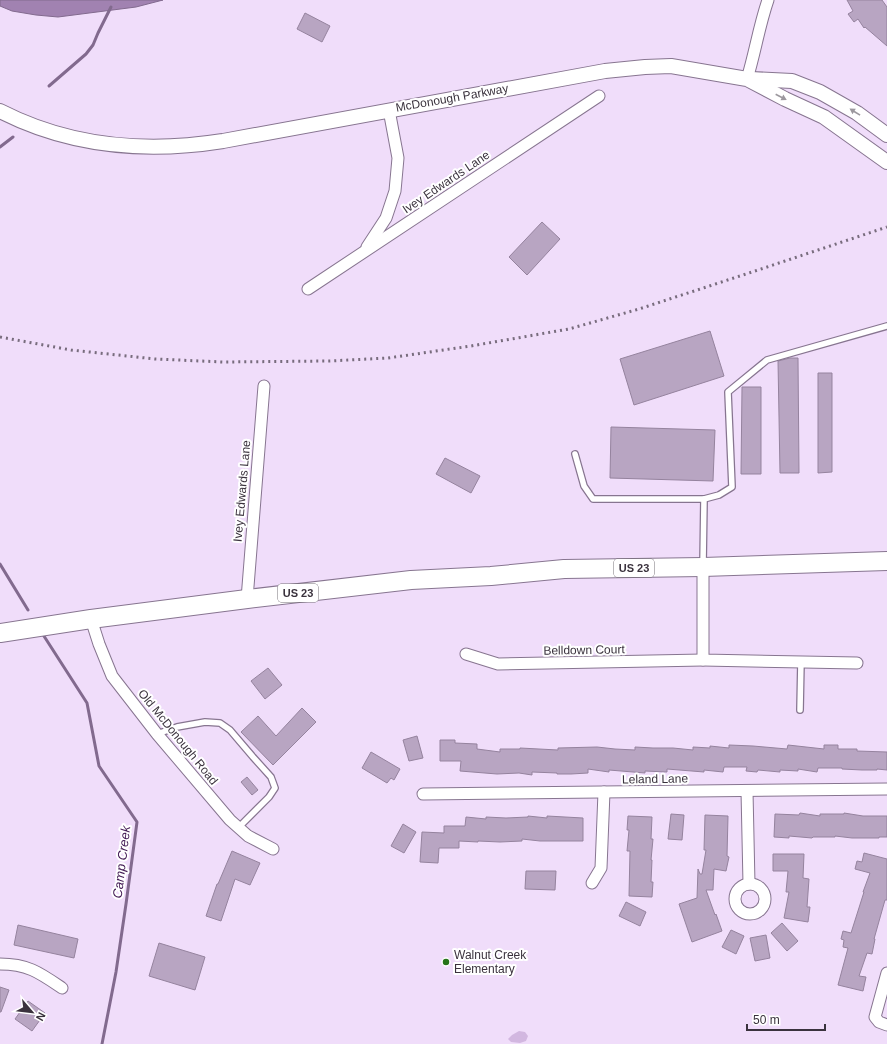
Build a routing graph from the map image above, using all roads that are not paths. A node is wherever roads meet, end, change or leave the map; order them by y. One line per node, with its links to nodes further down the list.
1 (768, 0): 2 (street)
2 (747, 79): 4 (street, McDonough Parkway); 6 (street, one-way to 2); 7 (street, McDonough Parkway, one-way to 7)
3 (599, 96): 8 (street, Ivey Edwards Lane)
4 (389, 110): 5 (street, McDonough Parkway); 8 (street)
5 (0, 112)
6 (887, 135)
7 (885, 161)
8 (365, 252): 9 (street, Ivey Edwards Lane)
9 (308, 289)
10 (887, 326): 13 (lane)
11 (264, 386): 16 (street, Ivey Edwards Lane)
12 (575, 454): 13 (lane)
13 (704, 499): 15 (lane)
14 (887, 561): 15 (main road, US 23)
15 (703, 567): 16 (main road, US 23); 20 (street)
16 (247, 598): 17 (main road, US 23)
17 (91, 618): 18 (main road, US 23); 24 (street, Old McDonough Road)
18 (0, 633)
19 (466, 654): 20 (street, Belldown Court)
20 (703, 660): 21 (street, Belldown Court)
21 (801, 662): 22 (street, Belldown Court); 23 (lane)
22 (857, 663)
23 (800, 710)
24 (157, 734): 29 (street, Old McDonough Road); 29 (lane)
25 (887, 789): 26 (street, Leland Lane)
26 (747, 791): 27 (street, Leland Lane); 32 (street)
27 (604, 792): 28 (street, Leland Lane); 31 (street)
28 (423, 794)
29 (238, 828): 30 (street, Old McDonough Road)
30 (273, 849)
31 (592, 883)
32 (749, 884)
33 (0, 964): 35 (street)
34 (887, 973): 36 (street)
35 (62, 988)
36 (887, 1024)

